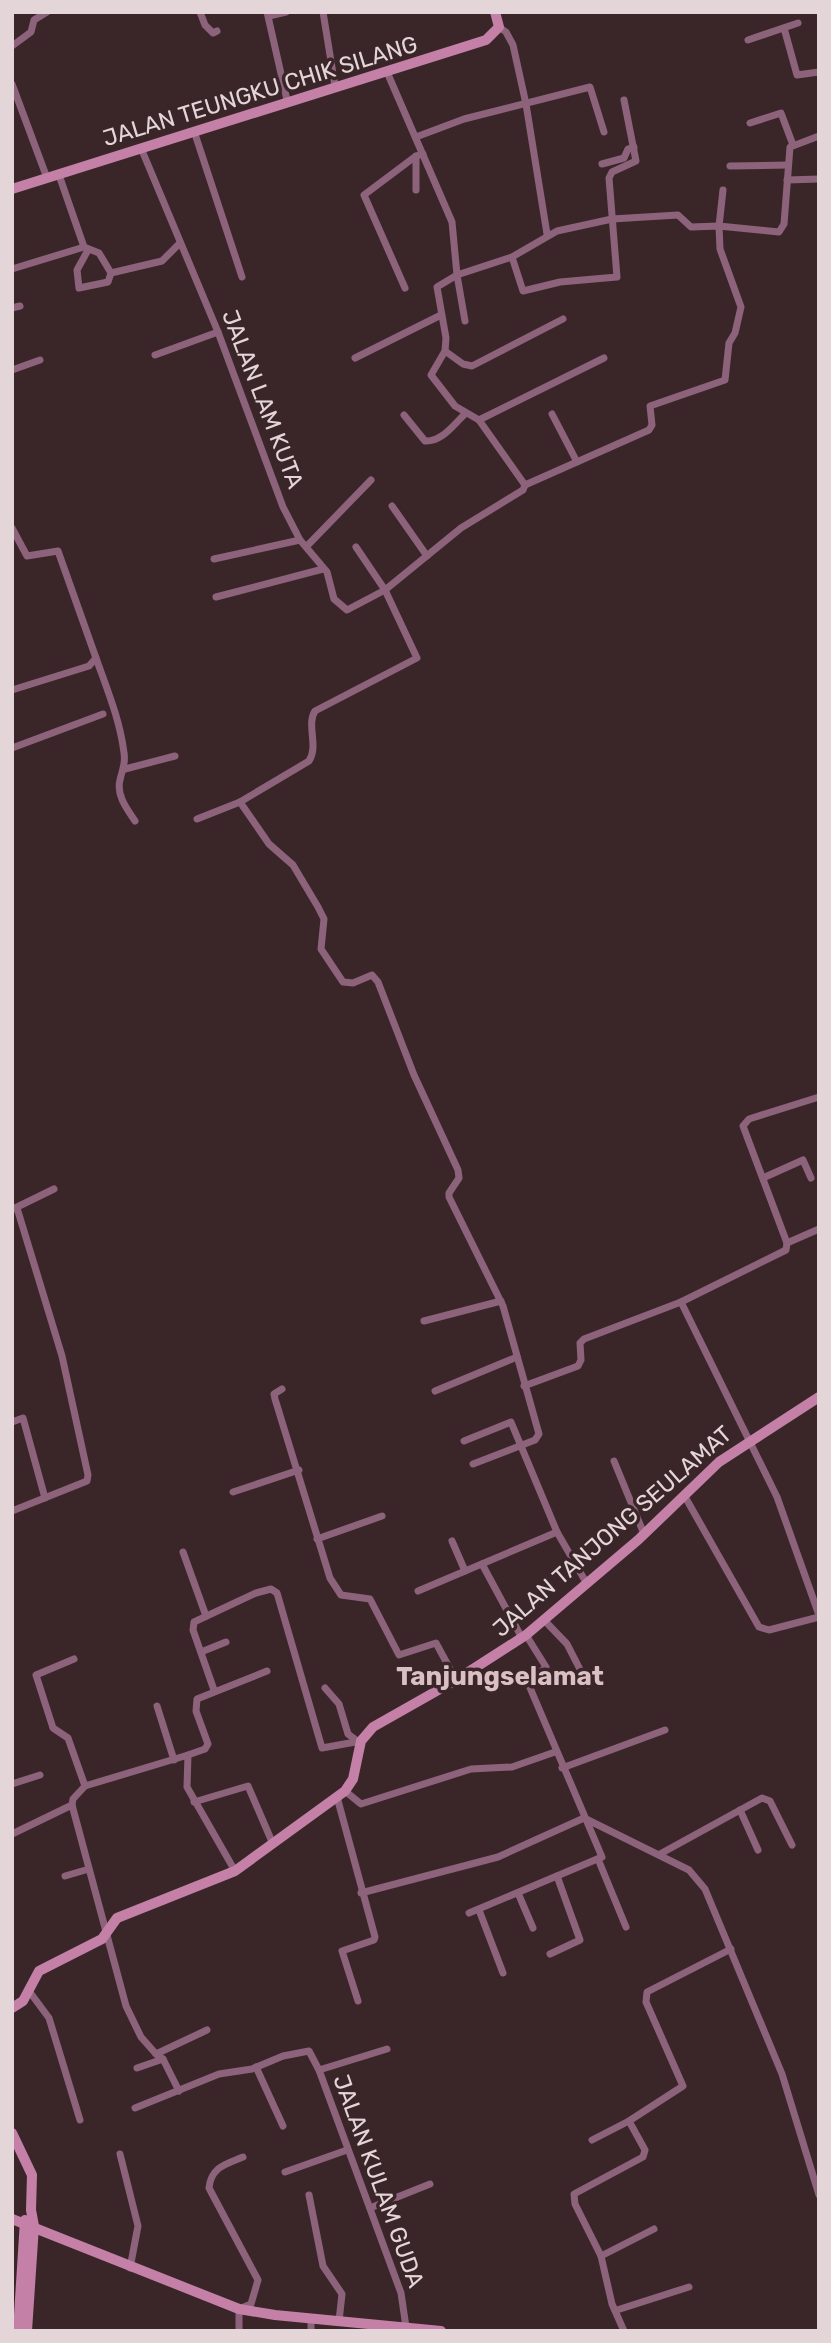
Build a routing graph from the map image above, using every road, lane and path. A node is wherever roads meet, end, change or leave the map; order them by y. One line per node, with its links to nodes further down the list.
1 (47, 12): 7 (street)
2 (200, 12): 11 (street)
3 (286, 12): 6 (street)
4 (323, 12): 17 (street)
5 (495, 12): 9 (street)
6 (268, 14): 18 (street)
7 (32, 16): 13 (street)
8 (798, 23): 10 (street)
9 (499, 27): 14 (street, JALAN TEUNGKU CHIK SILANG); 20 (street)
10 (784, 28): 12 (street); 15 (street)
11 (217, 31)
12 (748, 40)
13 (12, 46)
14 (387, 72): 17 (street, JALAN TEUNGKU CHIK SILANG); 24 (street)
15 (819, 72)
16 (12, 84): 34 (street)
17 (335, 86): 18 (street, JALAN TEUNGKU CHIK SILANG)
18 (287, 100): 22 (street, JALAN TEUNGKU CHIK SILANG)
19 (624, 100): 27 (street)
20 (526, 104): 23 (street); 24 (street); 42 (street)
21 (750, 123): 26 (street)
22 (194, 131): 28 (street, JALAN TEUNGKU CHIK SILANG); 49 (street)
23 (604, 132)
24 (416, 136): 29 (street)
25 (819, 136): 26 (street)
26 (793, 145): 31 (street)
27 (634, 147): 30 (street); 40 (street)
28 (142, 148): 33 (street, JALAN TEUNGKU CHIK SILANG); 43 (street, JALAN LAM KUTA)
29 (419, 155): 38 (street); 48 (street); 50 (street)
30 (602, 164)
31 (788, 165): 32 (street); 36 (street)
32 (730, 166)
33 (59, 175): 34 (street, JALAN TEUNGKU CHIK SILANG); 44 (street)
34 (47, 178): 37 (street, JALAN TEUNGKU CHIK SILANG)
35 (819, 179): 36 (street)
36 (787, 180): 41 (street)
37 (12, 189)
38 (416, 190)
39 (723, 190): 41 (street)
40 (612, 219): 41 (street); 42 (street); 45 (street)
41 (719, 226): 65 (street)
42 (547, 234): 45 (street)
43 (180, 244): 47 (street); 54 (street, JALAN LAM KUTA)
44 (86, 248): 46 (street); 47 (street); 47 (street)
45 (512, 257): 48 (street)
46 (12, 269)
47 (111, 273)
48 (457, 275): 51 (street); 53 (street)
49 (242, 277)
50 (405, 288)
51 (441, 315): 55 (street); 58 (street)
52 (564, 319): 55 (street)
53 (465, 321)
54 (218, 332): 56 (street); 70 (street, JALAN LAM KUTA)
55 (445, 351): 61 (street)
56 (155, 355)
57 (604, 358): 64 (street)
58 (355, 359)
59 (40, 360): 60 (street)
60 (12, 370)
61 (465, 414): 63 (street); 64 (street)
62 (552, 414): 65 (street)
63 (404, 415)
64 (479, 420): 67 (street)
65 (577, 462): 67 (street)
66 (370, 480): 70 (street)
67 (525, 485): 72 (street)
68 (391, 506): 72 (street)
69 (12, 528): 77 (street)
70 (303, 543): 73 (street); 74 (street, JALAN LAM KUTA)
71 (356, 547): 75 (street)
72 (427, 556): 75 (street)
73 (214, 559)
74 (323, 569): 75 (street, JALAN LAM KUTA); 76 (street)
75 (385, 590): 83 (street)
76 (216, 597)
77 (96, 658): 78 (street); 82 (street)
78 (12, 691)
79 (103, 714): 80 (street)
80 (12, 748)
81 (175, 756): 82 (street)
82 (125, 769): 85 (street)
83 (240, 803): 84 (street); 93 (street)
84 (197, 819)
85 (135, 821)
86 (819, 1097): 87 (street)
87 (763, 1178): 88 (street); 92 (street)
88 (811, 1178)
89 (54, 1189): 90 (street)
90 (15, 1209): 110 (street)
91 (819, 1228): 92 (street)
92 (788, 1243): 94 (street)
93 (500, 1301): 95 (street); 96 (street)
94 (681, 1302): 97 (street); 102 (street)
95 (424, 1321)
96 (517, 1357): 97 (street); 99 (street)
97 (524, 1386): 104 (street)
98 (282, 1389): 107 (street)
99 (435, 1391)
100 (819, 1396): 102 (street, JALAN TANJONG SEULAMAT)
101 (12, 1422): 110 (street)
102 (750, 1438): 109 (street, JALAN TANJONG SEULAMAT); 123 (street)
103 (464, 1441): 104 (street)
104 (522, 1445): 106 (street); 113 (street)
105 (614, 1461): 114 (street)
106 (473, 1464)
107 (299, 1470): 108 (street); 115 (street)
108 (233, 1492)
109 (684, 1495): 114 (street, JALAN TANJONG SEULAMAT); 123 (street)
110 (45, 1498): 111 (street)
111 (12, 1511)
112 (382, 1516): 115 (street)
113 (557, 1532): 118 (street); 120 (street)
114 (645, 1534): 120 (street, JALAN TANJONG SEULAMAT)
115 (317, 1539): 130 (street)
116 (452, 1541): 119 (street)
117 (183, 1552): 122 (street)
118 (482, 1564): 119 (street); 125 (street)
119 (465, 1571): 121 (street)
120 (587, 1584): 124 (street, JALAN TANJONG SEULAMAT)
121 (418, 1591)
122 (206, 1616): 127 (street); 136 (street)
123 (819, 1616)
124 (544, 1619): 125 (street, JALAN TANJONG SEULAMAT); 131 (street)
125 (524, 1637): 130 (street, JALAN TANJONG SEULAMAT); 137 (street)
126 (226, 1642): 127 (street)
127 (201, 1652): 133 (street)
128 (74, 1659): 143 (street)
129 (267, 1671): 133 (street)
130 (456, 1680): 136 (street, JALAN TANJONG SEULAMAT)
131 (589, 1685)
132 (325, 1688): 136 (street)
133 (214, 1690): 138 (street)
134 (158, 1706): 139 (street)
135 (666, 1730): 140 (street)
136 (358, 1741): 144 (street)
137 (555, 1752): 140 (street); 144 (street)
138 (188, 1755): 139 (street); 145 (street)
139 (174, 1760): 143 (street)
140 (562, 1768): 148 (street)
141 (40, 1775): 142 (street)
142 (12, 1784)
143 (85, 1786): 146 (street)
144 (341, 1794): 150 (street); 160 (street)
145 (194, 1802): 150 (street); 156 (street)
146 (72, 1805): 149 (street); 155 (street)
147 (740, 1810): 151 (street); 152 (street); 153 (street)
148 (584, 1818): 153 (street); 154 (street); 160 (street)
149 (12, 1834)
150 (273, 1844): 156 (street)
151 (792, 1845)
152 (758, 1850)
153 (660, 1854): 166 (street)
154 (598, 1859): 158 (street); 163 (street)
155 (89, 1869): 157 (street); 165 (street)
156 (234, 1871): 165 (street)
157 (65, 1876)
158 (557, 1876): 159 (street); 167 (street)
159 (519, 1892): 161 (street); 164 (street)
160 (361, 1893): 170 (street)
161 (479, 1910): 162 (street); 168 (street)
162 (469, 1913)
163 (626, 1927)
164 (533, 1928)
165 (107, 1932): 169 (street); 174 (street)
166 (731, 1949): 181 (street); 191 (street)
167 (550, 1954)
168 (503, 1973)
169 (29, 1991): 171 (street); 180 (street)
170 (358, 2001)
171 (12, 2008)
172 (207, 2030): 174 (street)
173 (387, 2049): 177 (street)
174 (159, 2056): 176 (street); 178 (street)
175 (256, 2067): 177 (street, JALAN KULAM GUDA); 178 (street); 182 (street)
176 (137, 2068)
177 (319, 2070): 185 (street, JALAN KULAM GUDA)
178 (179, 2091): 179 (street)
179 (135, 2108)
180 (80, 2120)
181 (629, 2121): 184 (street); 196 (street)
182 (283, 2126)
183 (12, 2133): 194 (street)
184 (592, 2140)
185 (347, 2150): 188 (street); 192 (street, JALAN KULAM GUDA)
186 (120, 2154): 197 (street)
187 (243, 2157): 199 (street)
188 (285, 2172)
189 (430, 2184): 192 (street)
190 (309, 2195): 202 (street)
191 (819, 2195)
192 (370, 2208): 203 (street, JALAN KULAM GUDA)
193 (12, 2219): 194 (street)
194 (28, 2228): 197 (street); 204 (street); 205 (street)
195 (654, 2229): 196 (street)
196 (601, 2256): 200 (street)
197 (130, 2268): 199 (street)
198 (689, 2287): 200 (street)
199 (239, 2309): 201 (street); 206 (street)
200 (617, 2310): 209 (street)
201 (311, 2319): 202 (street); 207 (street)
202 (339, 2321): 203 (street)
203 (406, 2327): 208 (street)
204 (18, 2331)
205 (27, 2331)
206 (239, 2331)
207 (311, 2331)
208 (441, 2331)
209 (624, 2331)

